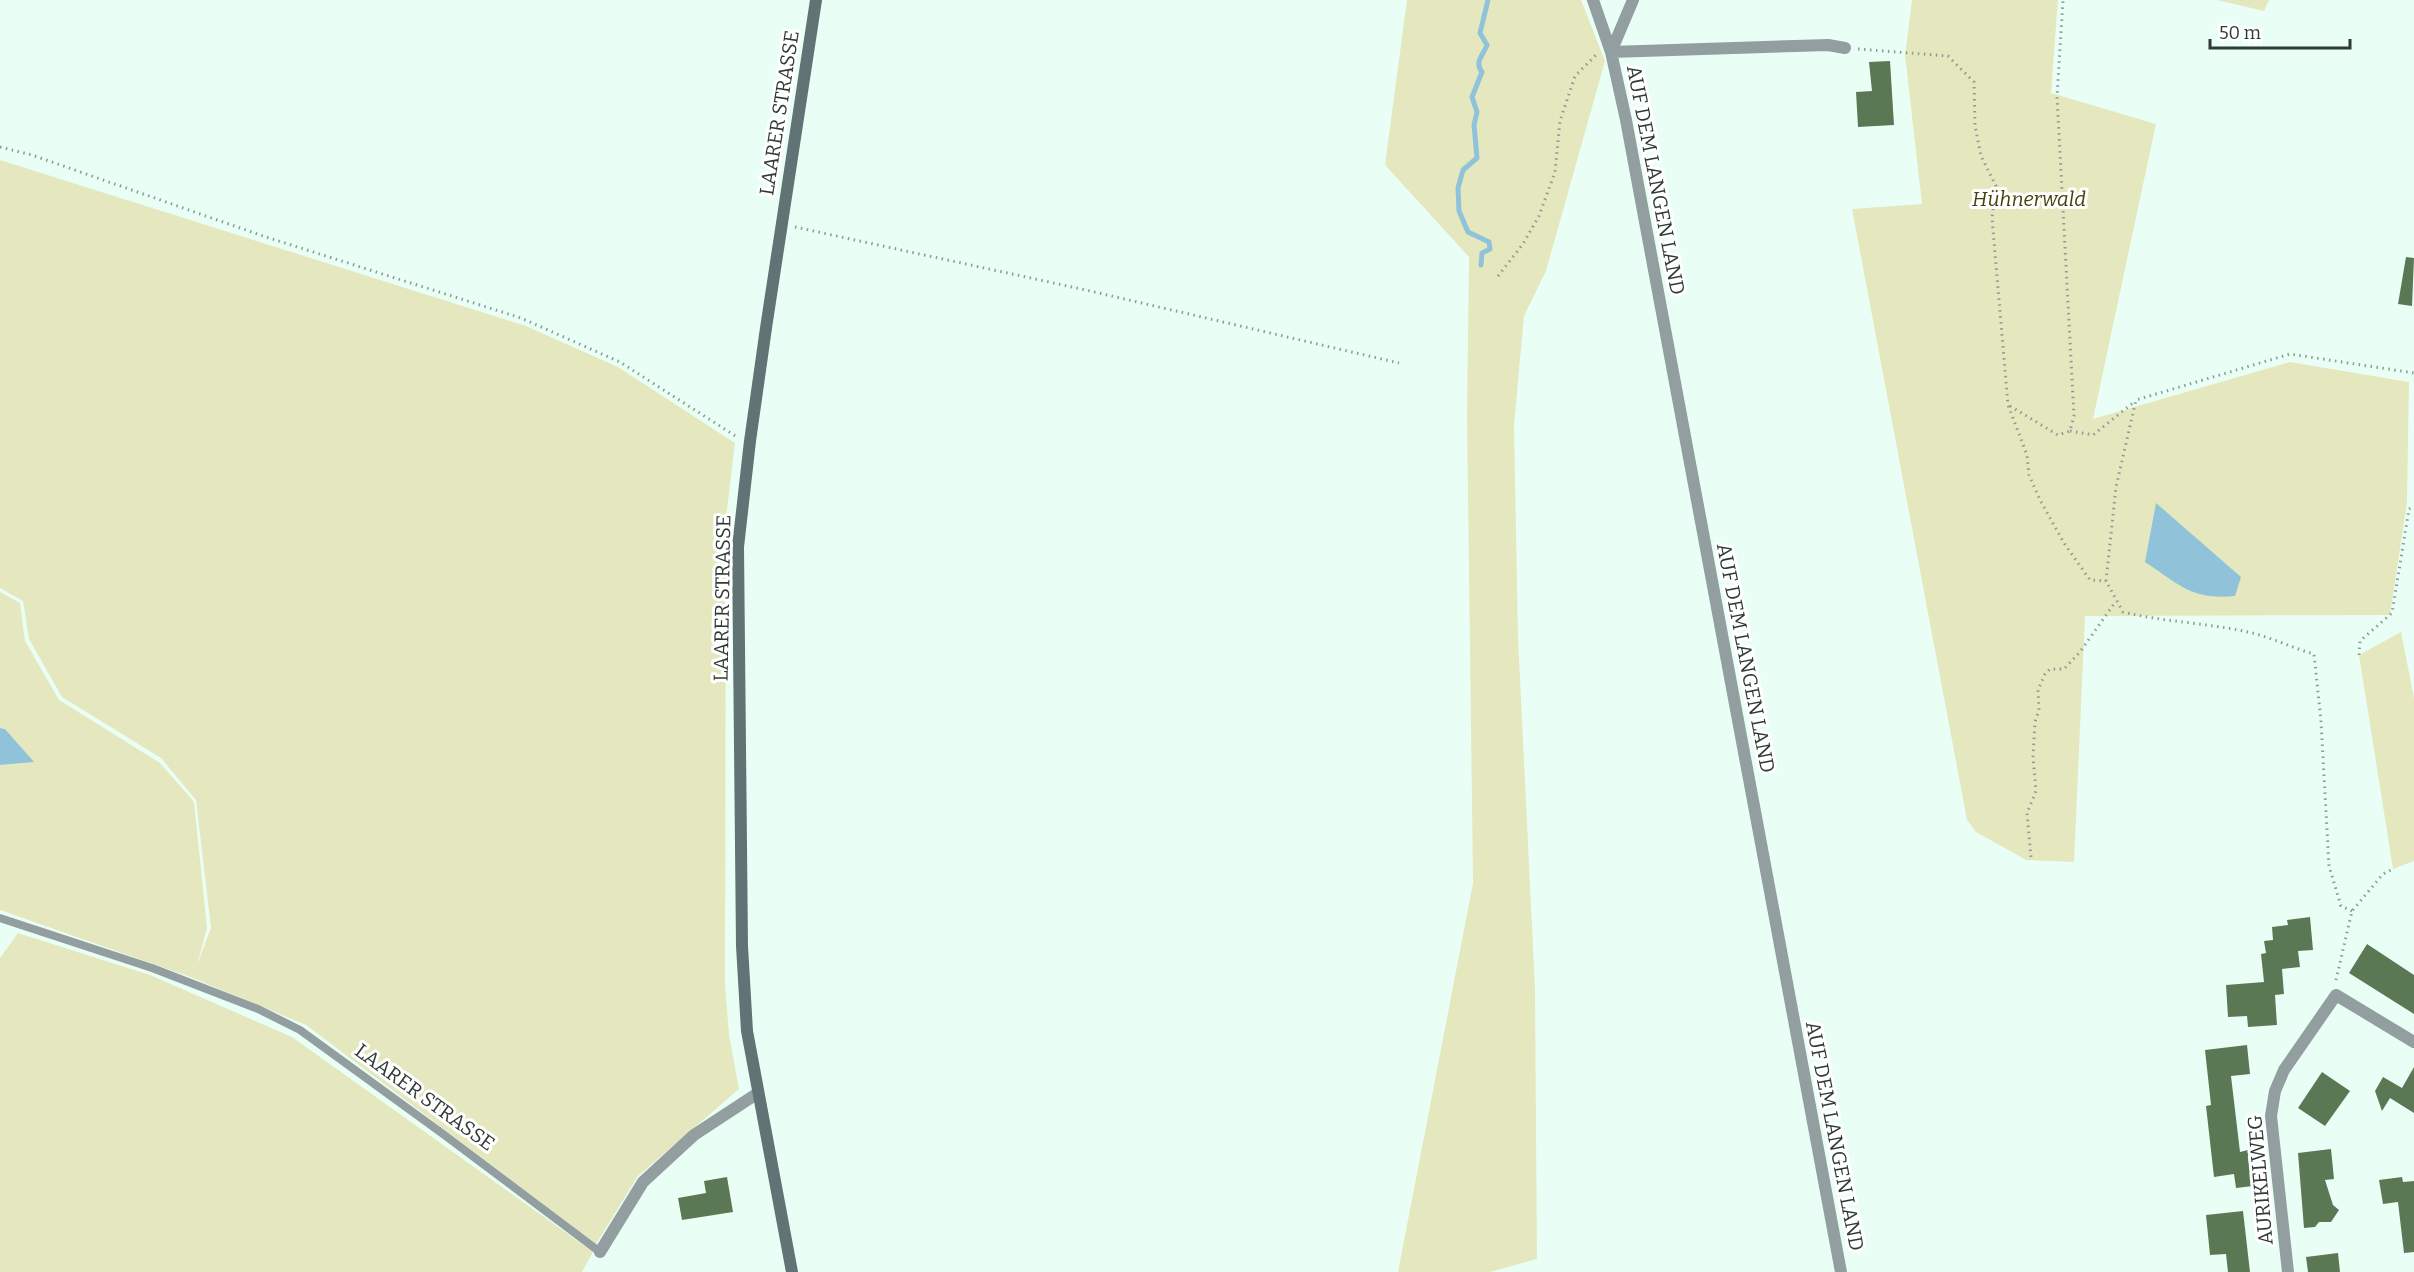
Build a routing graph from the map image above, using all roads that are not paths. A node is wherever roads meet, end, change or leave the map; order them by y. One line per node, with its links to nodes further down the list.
1 (816, 0): 8 (street, LAARER STRASSE)
2 (1593, 0): 5 (street, AUF DEM LANGEN LAND)
3 (1633, 0): 5 (street, AUF DEM LANGEN LAND)
4 (1845, 48): 5 (street)
5 (1611, 52): 11 (street, AUF DEM LANGEN LAND)
6 (0, 918): 9 (lane, LAARER STRASSE)
7 (2414, 1042): 12 (street, AURIKELWEG)
8 (758, 1093): 9 (street, LAARER STRASSE); 10 (street, LAARER STRASSE)
9 (600, 1252)
10 (792, 1272)
11 (1841, 1272)
12 (2288, 1272)

